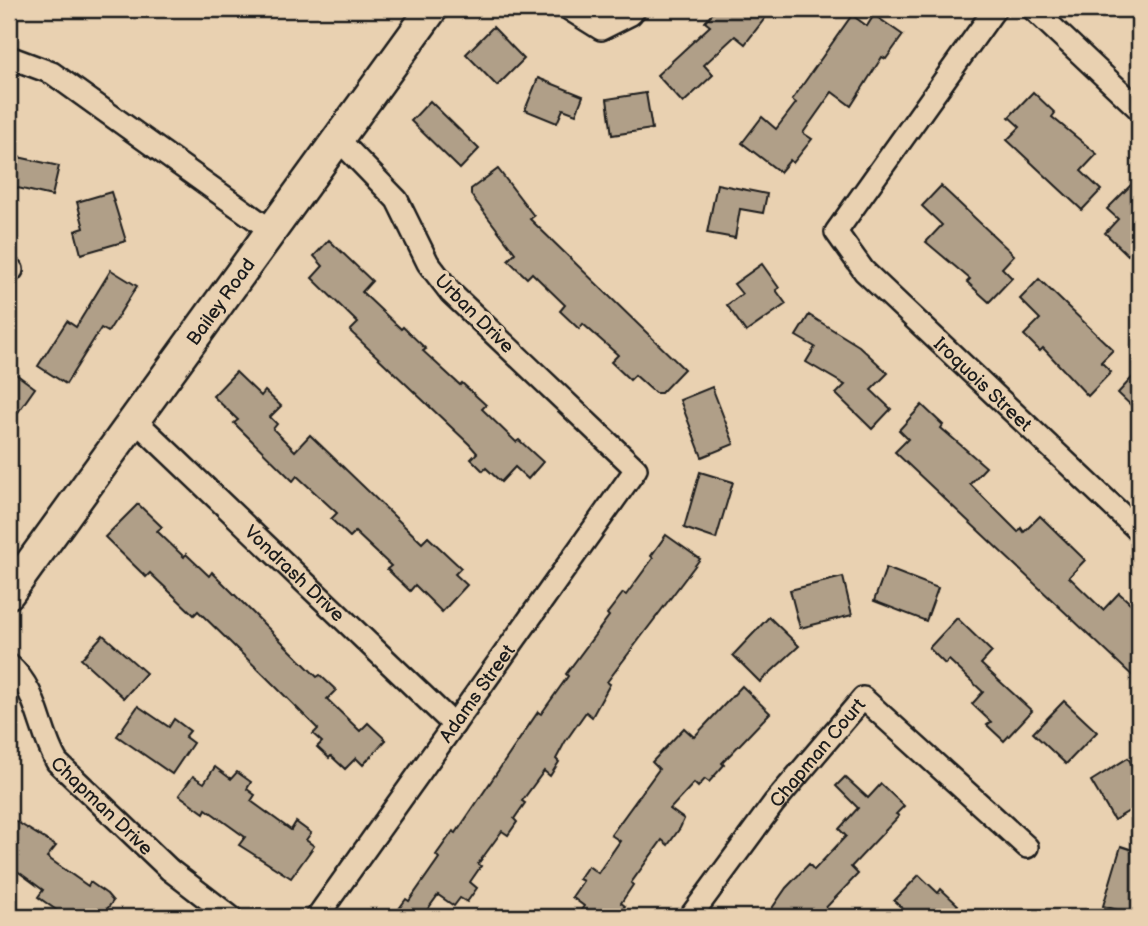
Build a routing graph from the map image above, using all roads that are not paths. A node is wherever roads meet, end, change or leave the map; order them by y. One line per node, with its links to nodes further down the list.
1 (432, 9): 8 (street, Bailey Road)
2 (569, 9): 3 (street)
3 (635, 9)
4 (995, 9): 12 (street, Iroquois Street)
5 (1033, 9): 7 (street)
6 (9, 57): 9 (street)
7 (1139, 109)
8 (338, 139): 9 (street, Bailey Road); 11 (street, Urban Drive)
9 (272, 231): 10 (street, Bailey Road)
10 (136, 421): 13 (street, Bailey Road); 15 (street, Vondrash Drive)
11 (636, 469): 15 (street, Adams Street)
12 (1139, 531)
13 (9, 593)
14 (9, 665): 17 (street, Chapman Drive)
15 (454, 725): 18 (street, Adams Street)
16 (1027, 847): 19 (street, Chapman Court)
17 (231, 917)
18 (317, 917)
19 (691, 917)

